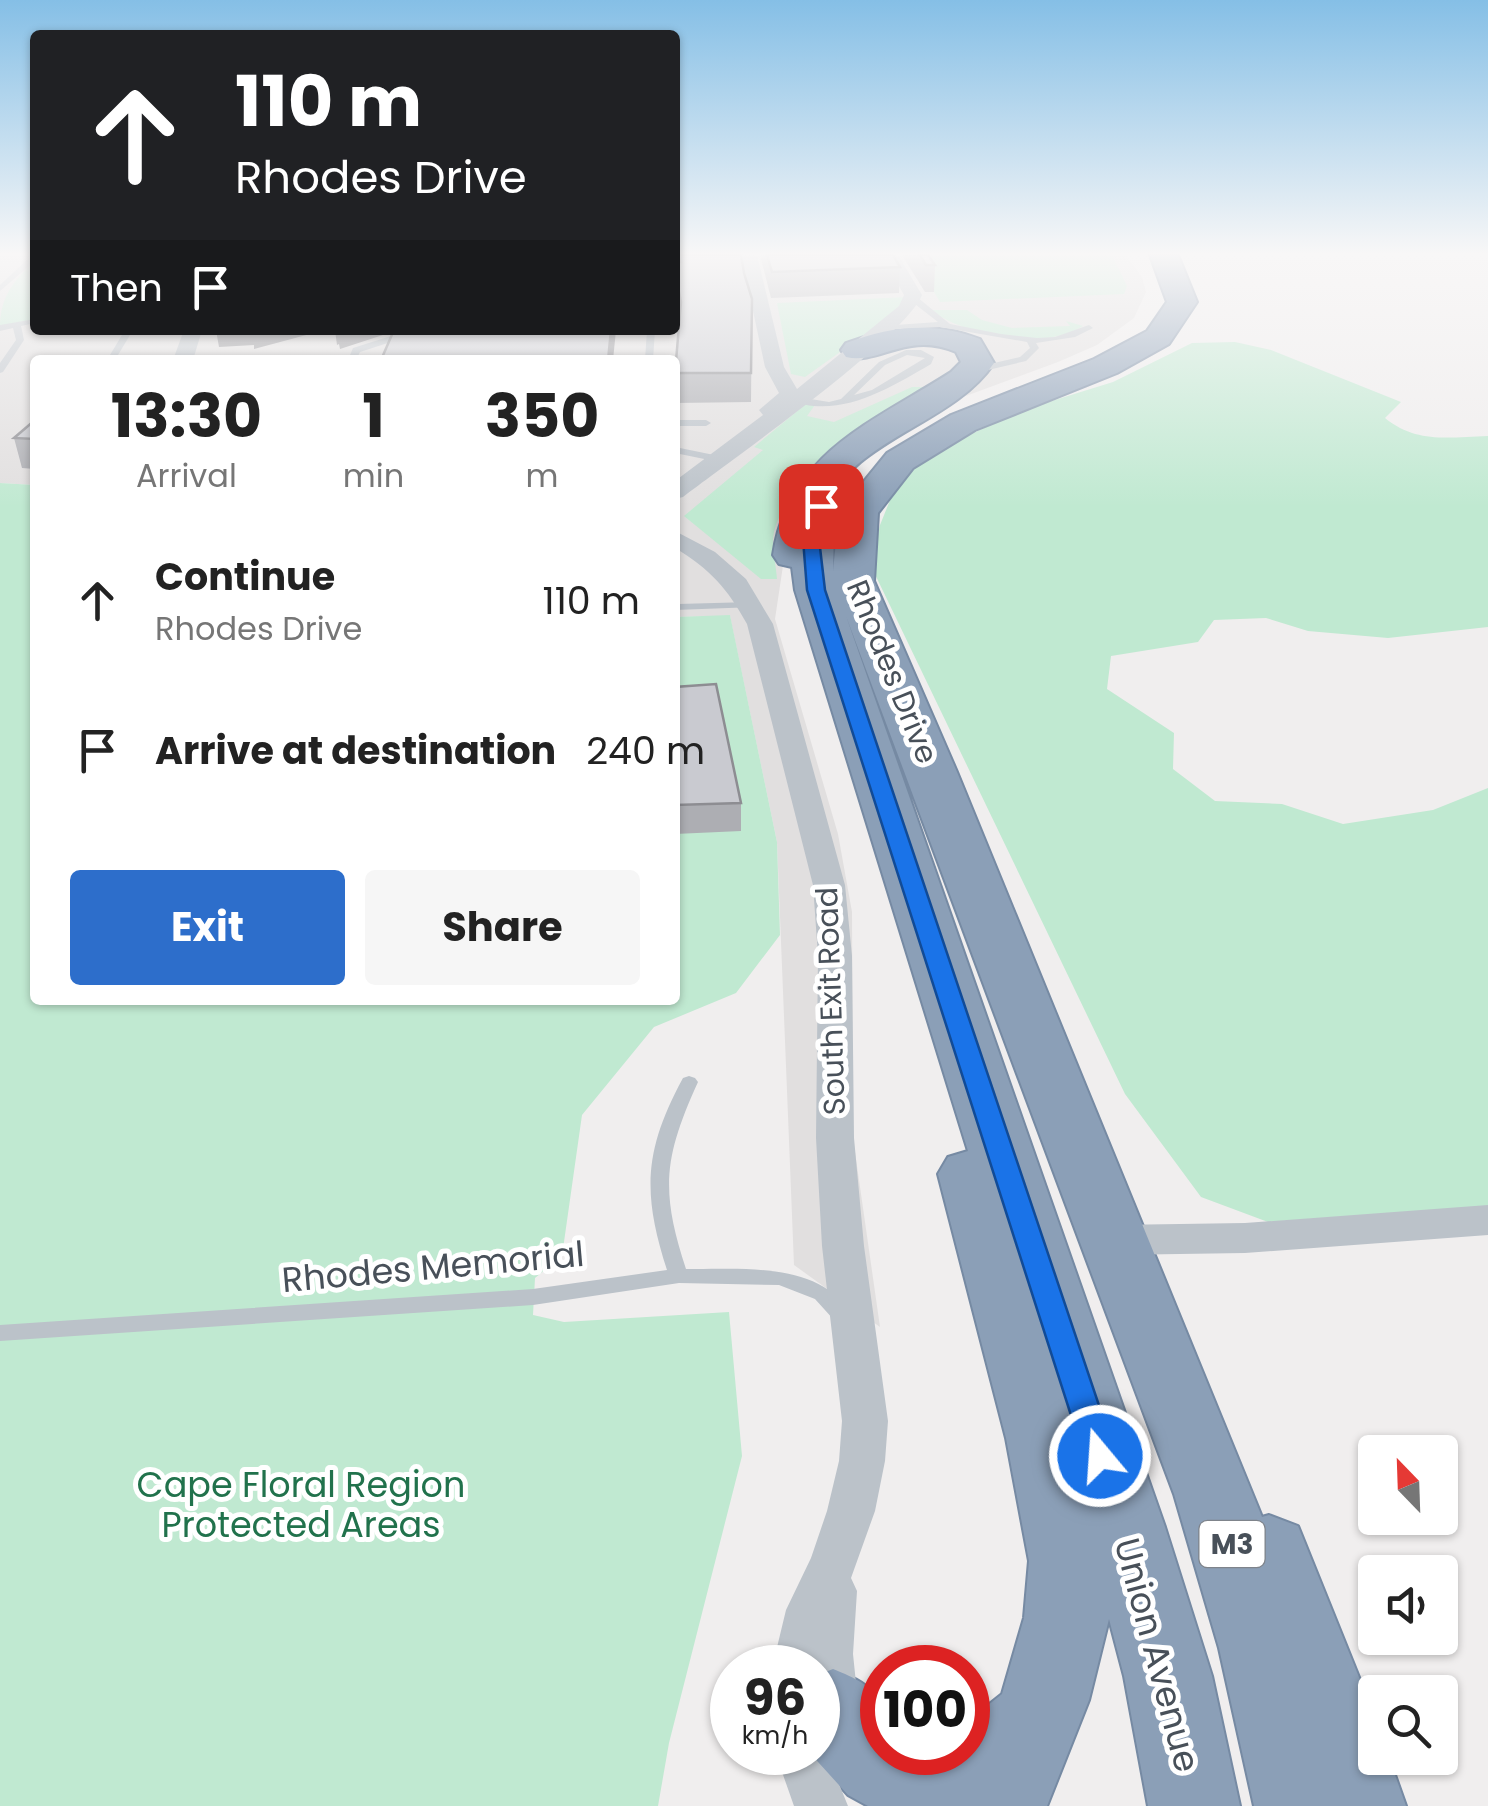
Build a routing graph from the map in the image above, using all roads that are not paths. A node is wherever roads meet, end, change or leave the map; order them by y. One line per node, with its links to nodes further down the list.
1 (20, 339): 14 (lane)
2 (390, 339): 13 (lane)
3 (768, 339): 16 (street)
4 (870, 339): 12 (street)
5 (892, 339): 12 (highway)
6 (946, 339): 15 (highway)
7 (1021, 339): 11 (lane)
8 (1047, 339): 11 (lane)
9 (1121, 339): 25 (highway, Rhodes Drive)
10 (1155, 339): 31 (highway, Rhodes Drive / M3)
11 (1030, 341): 15 (lane)
12 (857, 350): 16 (street)
13 (354, 355)
14 (0, 370)
15 (975, 370): 25 (highway)
16 (788, 393): 17 (lane); 21 (street)
17 (844, 402): 17 (lane)
18 (680, 423): 19 (lane)
19 (706, 423)
20 (680, 451): 21 (lane)
21 (712, 458): 22 (street); 23 (street)
22 (680, 475)
23 (680, 487)
24 (680, 541): 26 (street, South Exit Road)
25 (816, 590): 28 (highway, Rhodes Drive)
26 (751, 605): 27 (lane); 33 (street, South Exit Road)
27 (680, 608)
28 (946, 992): 36 (highway); 43 (highway, Union Avenue)
29 (690, 1082): 32 (lane)
30 (1488, 1220): 31 (street)
31 (1116, 1246): 44 (highway, M3); 45 (highway)
32 (679, 1276): 33 (lane, Rhodes Memorial); 34 (lane, Rhodes Memorial)
33 (852, 1330): 35 (street, South Exit Road)
34 (0, 1333)
35 (828, 1645)
36 (1039, 1719): 37 (highway); 42 (highway)
37 (840, 1733)
38 (840, 1738): 41 (street)
39 (818, 1775): 40 (street)
40 (822, 1806)
41 (892, 1806)
42 (1000, 1806)
43 (1194, 1806)
44 (1300, 1806)
45 (1360, 1806)

